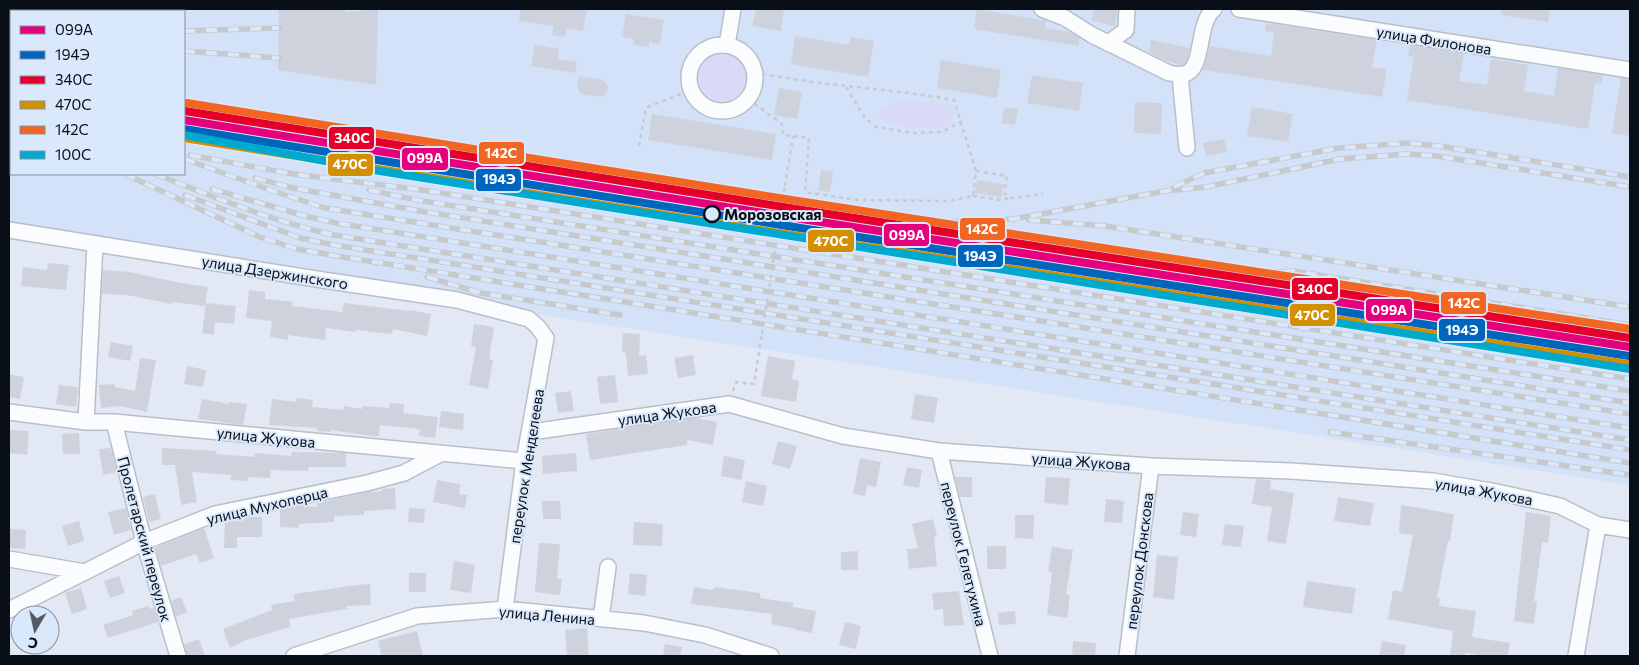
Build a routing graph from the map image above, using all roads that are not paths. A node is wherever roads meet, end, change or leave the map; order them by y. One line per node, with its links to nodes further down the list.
1 (732, 9): 7 (street)
2 (1042, 9): 6 (street)
3 (1127, 9): 6 (street)
4 (1214, 9): 9 (street)
5 (1239, 9): 8 (street, улица Филонова)
6 (1108, 42): 9 (street)
7 (727, 45): 7 (street)
8 (1630, 70)
9 (1180, 75): 10 (street)
10 (1187, 148)
11 (9, 230): 12 (street, улица Дзержинского)
12 (95, 244): 13 (street, улица Дзержинского); 15 (street)
13 (538, 327): 17 (street, переулок Менделеева)
14 (9, 412): 15 (street, улица Жукова)
15 (86, 422): 16 (street, улица Жукова)
16 (114, 422): 19 (street, улица Жукова); 24 (street, Пролетарский переулок)
17 (530, 432): 18 (street, улица Жукова); 20 (street, переулок Менделеева)
18 (939, 451): 21 (street, улица Жукова); 34 (street, переулок Гелетухина)
19 (440, 454): 20 (street, улица Жукова); 24 (street, улица Мухоперца)
20 (524, 461): 28 (street, переулок Менделеева)
21 (1151, 466): 22 (street, улица Жукова); 35 (street, переулок Донскова)
22 (1598, 526): 23 (street, улица Жукова); 36 (street)
23 (1630, 530)
24 (144, 542): 27 (street, улица Мухоперца); 31 (street, Пролетарский переулок)
25 (9, 559): 27 (street)
26 (608, 567): 30 (street)
27 (85, 572): 29 (street, улица Мухоперца)
28 (506, 609): 30 (street, улица Ленина); 32 (street, улица Ленина)
29 (9, 610)
30 (601, 619): 33 (street, улица Ленина)
31 (178, 656)
32 (294, 656)
33 (771, 656)
34 (990, 656)
35 (1126, 656)
36 (1576, 656)

